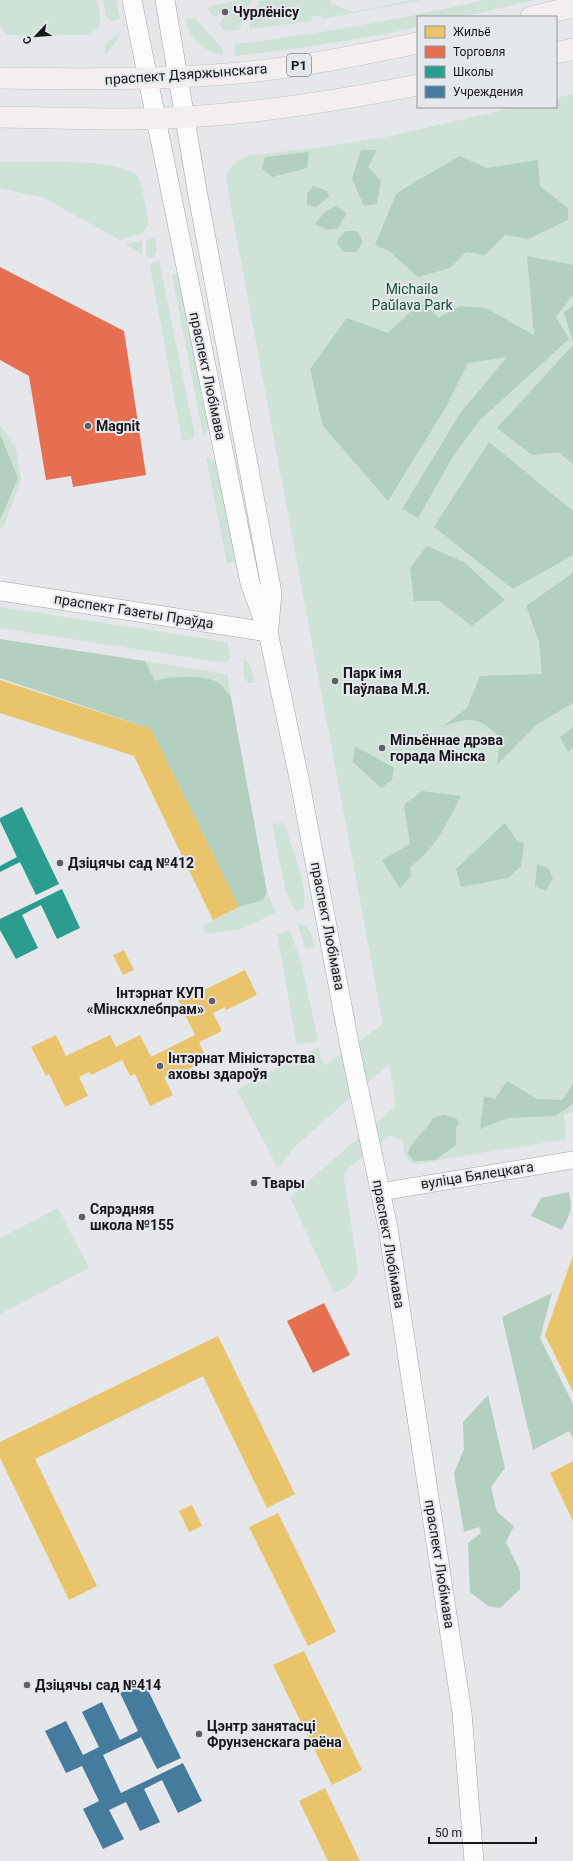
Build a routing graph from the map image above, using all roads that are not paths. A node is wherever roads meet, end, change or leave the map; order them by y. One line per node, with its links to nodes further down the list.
1 (132, 0): 10 (main road, праспект Любімава)
2 (165, 0): 8 (main road, праспект Любімава)
3 (573, 7): 4 (main road)
4 (534, 16)
5 (417, 43): 8 (main road, праспект Дзяржынскага / Р1)
6 (573, 49): 7 (main road)
7 (557, 53)
8 (178, 76): 10 (main road, праспект Дзяржынскага / Р1); 13 (main road, праспект Любімава)
9 (0, 78): 10 (main road, праспект Дзяржынскага / Р1)
10 (148, 78): 14 (main road, праспект Любімава)
11 (417, 85): 13 (main road)
12 (0, 117): 14 (main road)
13 (186, 117): 14 (main road); 16 (main road, праспект Любімава)
14 (157, 118): 16 (main road, праспект Любімава)
15 (0, 591): 16 (main road, праспект Газеты Праўда)
16 (268, 632): 18 (main road, праспект Любімава)
17 (573, 1160): 18 (street, вуліца Бялецкага)
18 (380, 1192): 19 (main road, праспект Любімава)
19 (474, 1861)

